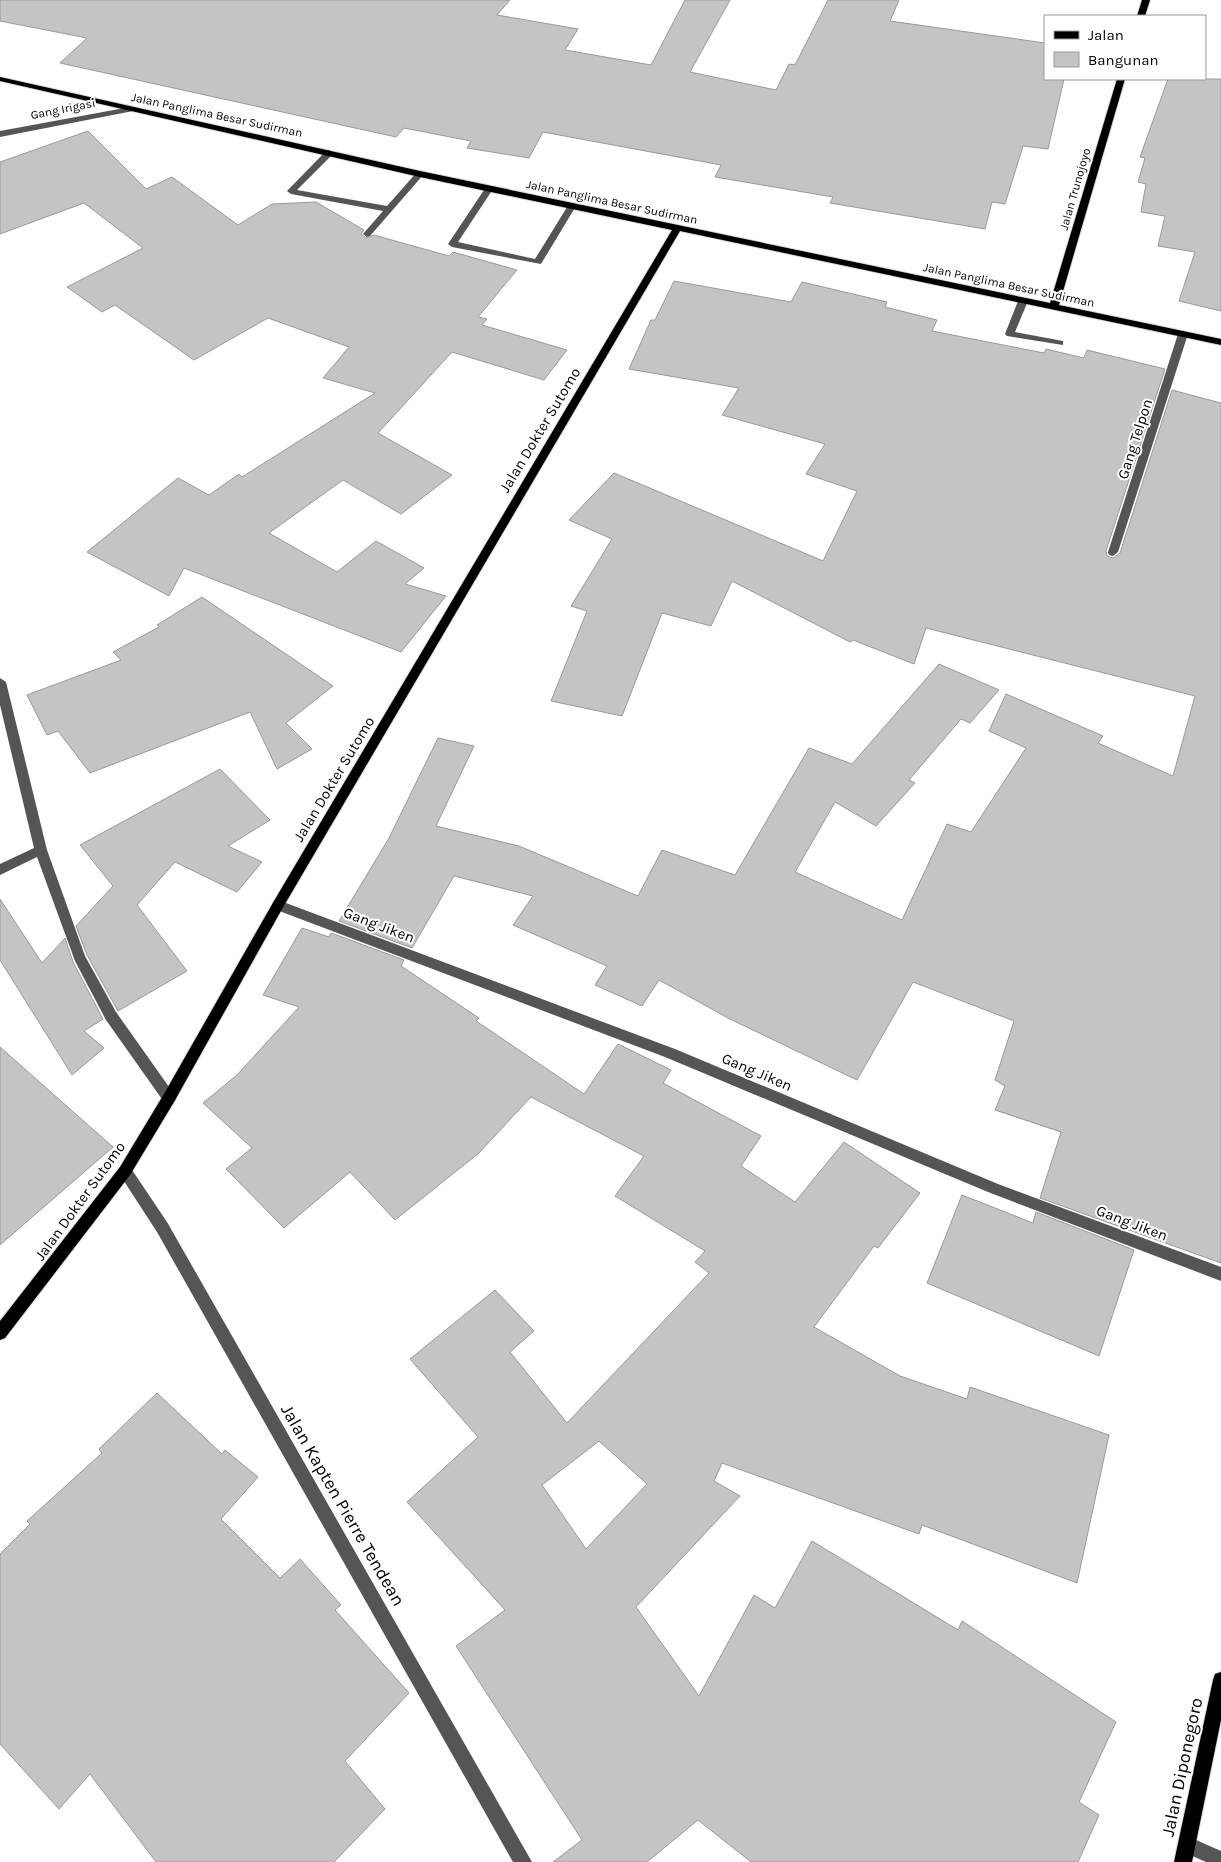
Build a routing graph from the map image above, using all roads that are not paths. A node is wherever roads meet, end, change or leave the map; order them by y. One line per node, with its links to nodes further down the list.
1 (1146, 0): 2 (main road)
2 (1141, 15)
3 (0, 79): 5 (main road, Jalan Panglima Besar Sudirman)
4 (1121, 80): 15 (main road, Jalan Trunojoyo)
5 (130, 109): 6 (street, Gang Irigasi); 7 (main road, Jalan Panglima Besar Sudirman)
6 (0, 134)
7 (329, 153): 8 (main road, Jalan Panglima Besar Sudirman); 11 (street)
8 (420, 174): 9 (main road, Jalan Panglima Besar Sudirman); 11 (street)
9 (489, 188): 10 (main road, Jalan Panglima Besar Sudirman); 10 (street)
10 (572, 206): 12 (main road, Jalan Panglima Besar Sudirman)
11 (389, 209): 13 (street)
12 (677, 229): 14 (main road, Jalan Panglima Besar Sudirman); 23 (main road, Jalan Dokter Sutomo)
13 (368, 234)
14 (1023, 300): 15 (main road, Jalan Panglima Besar Sudirman); 17 (street)
15 (1054, 307): 16 (main road, Jalan Panglima Besar Sudirman)
16 (1183, 334): 18 (main road, Jalan Panglima Besar Sudirman); 19 (street, Gang Telpon)
17 (1060, 342)
18 (1221, 342)
19 (1113, 552)
20 (0, 682): 21 (street)
21 (41, 850): 22 (street); 24 (street)
22 (0, 870)
23 (278, 905): 24 (main road, Jalan Dokter Sutomo); 26 (street, Gang Jiken)
24 (169, 1098): 25 (main road, Jalan Dokter Sutomo)
25 (125, 1171): 27 (main road, Jalan Dokter Sutomo); 31 (street, Jalan Kapten Pierre Tendean)
26 (1221, 1274)
27 (0, 1333)
28 (1221, 1680): 29 (main road, Jalan Diponegoro)
29 (1187, 1845): 30 (street); 32 (main road, Jalan Diponegoro)
30 (1221, 1860)
31 (523, 1862)
32 (1183, 1862)

